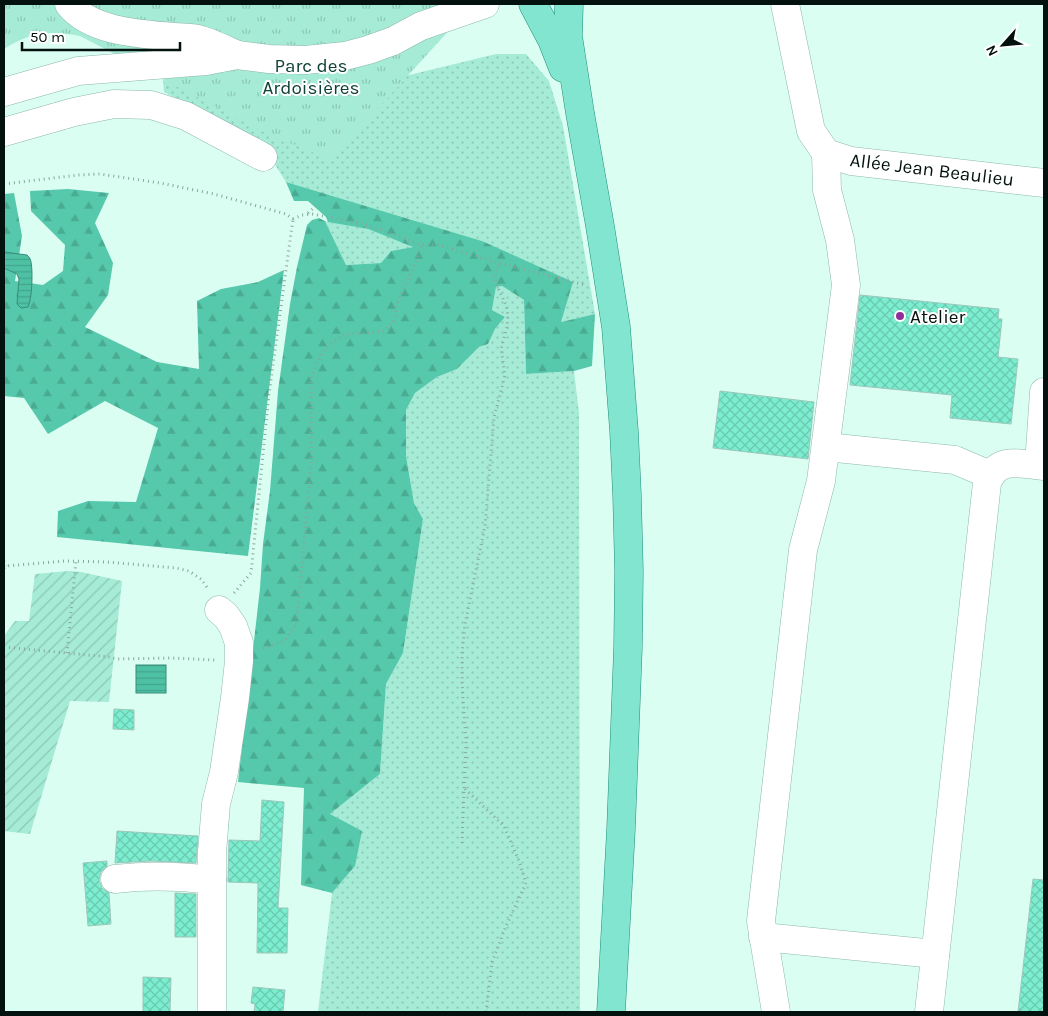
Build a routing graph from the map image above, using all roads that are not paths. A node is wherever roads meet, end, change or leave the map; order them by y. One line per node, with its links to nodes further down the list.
1 (69, 4): 8 (street)
2 (450, 4): 7 (street)
3 (485, 4): 7 (street)
4 (533, 4): 10 (main road)
5 (569, 4): 10 (main road)
6 (785, 4): 12 (street, Allée Jean Beaulieu)
7 (421, 26): 8 (street)
8 (237, 55): 9 (street)
9 (4, 92)
10 (580, 113): 25 (main road)
11 (4, 132): 13 (street)
12 (826, 153): 14 (street, Allée Jean Beaulieu); 16 (street)
13 (263, 157)
14 (1044, 183)
15 (1044, 392): 17 (street)
16 (826, 447): 18 (street); 22 (street)
17 (1041, 466): 18 (street)
18 (990, 475): 23 (street)
19 (219, 610): 21 (street)
20 (115, 879): 21 (street)
21 (212, 880): 24 (street)
22 (763, 937): 23 (street); 26 (street)
23 (935, 954): 27 (street)
24 (212, 1012)
25 (611, 1012)
26 (776, 1012)
27 (929, 1012)

